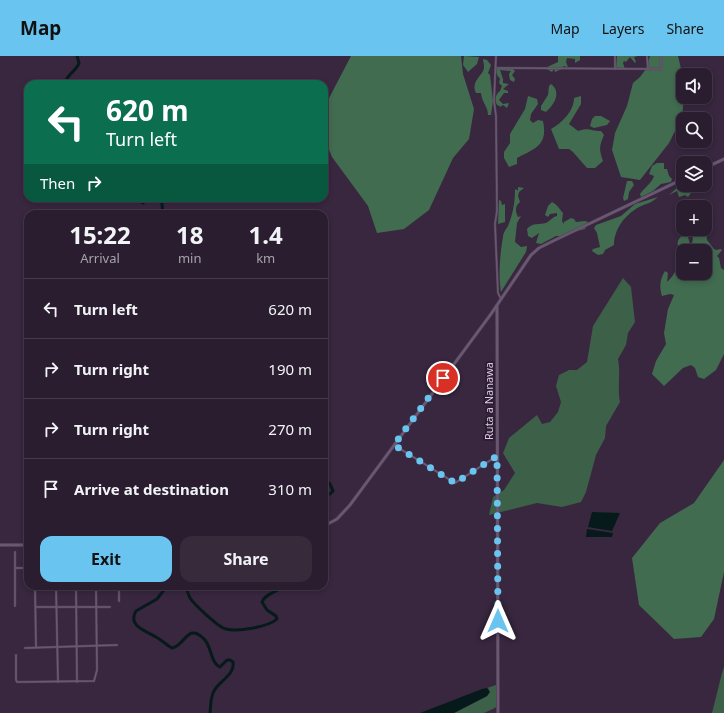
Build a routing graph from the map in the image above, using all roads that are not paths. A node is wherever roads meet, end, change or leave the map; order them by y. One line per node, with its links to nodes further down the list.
1 (496, 56): 5 (street)
2 (614, 56): 6 (street)
3 (647, 56): 7 (street)
4 (661, 56): 7 (street)
5 (497, 68): 6 (street); 11 (street)
6 (615, 69): 7 (street)
7 (648, 69)
8 (724, 159): 9 (street)
9 (712, 165)
10 (676, 182): 11 (street)
11 (501, 299): 12 (street)
12 (496, 305): 13 (street); 14 (street, Ruta a Nanawa)
13 (490, 314): 14 (street); 15 (street)
14 (496, 315): 16 (street, Ruta a Nanawa)
15 (394, 445): 16 (street); 17 (street)
16 (497, 456): 44 (street, Ruta a Nanawa)
17 (328, 524)
18 (0, 545): 19 (street)
19 (24, 545)
20 (15, 552): 21 (street)
21 (15, 568): 22 (street); 29 (street)
22 (24, 568)
23 (35, 590): 34 (street)
24 (56, 590): 30 (street)
25 (76, 590): 31 (street)
26 (96, 590): 32 (street)
27 (119, 590): 28 (street)
28 (119, 601)
29 (15, 606)
30 (56, 607): 31 (street); 34 (street); 39 (street)
31 (76, 607): 32 (street); 36 (street)
32 (96, 607): 33 (street); 37 (street)
33 (110, 607)
34 (36, 608): 38 (street)
35 (117, 645): 37 (street)
36 (77, 646): 37 (street); 39 (street); 43 (street)
37 (97, 646): 43 (street)
38 (36, 647): 39 (street); 40 (street)
39 (57, 647): 42 (street)
40 (25, 648)
41 (16, 655): 42 (street)
42 (58, 682): 43 (street)
43 (77, 682)
44 (498, 713)

